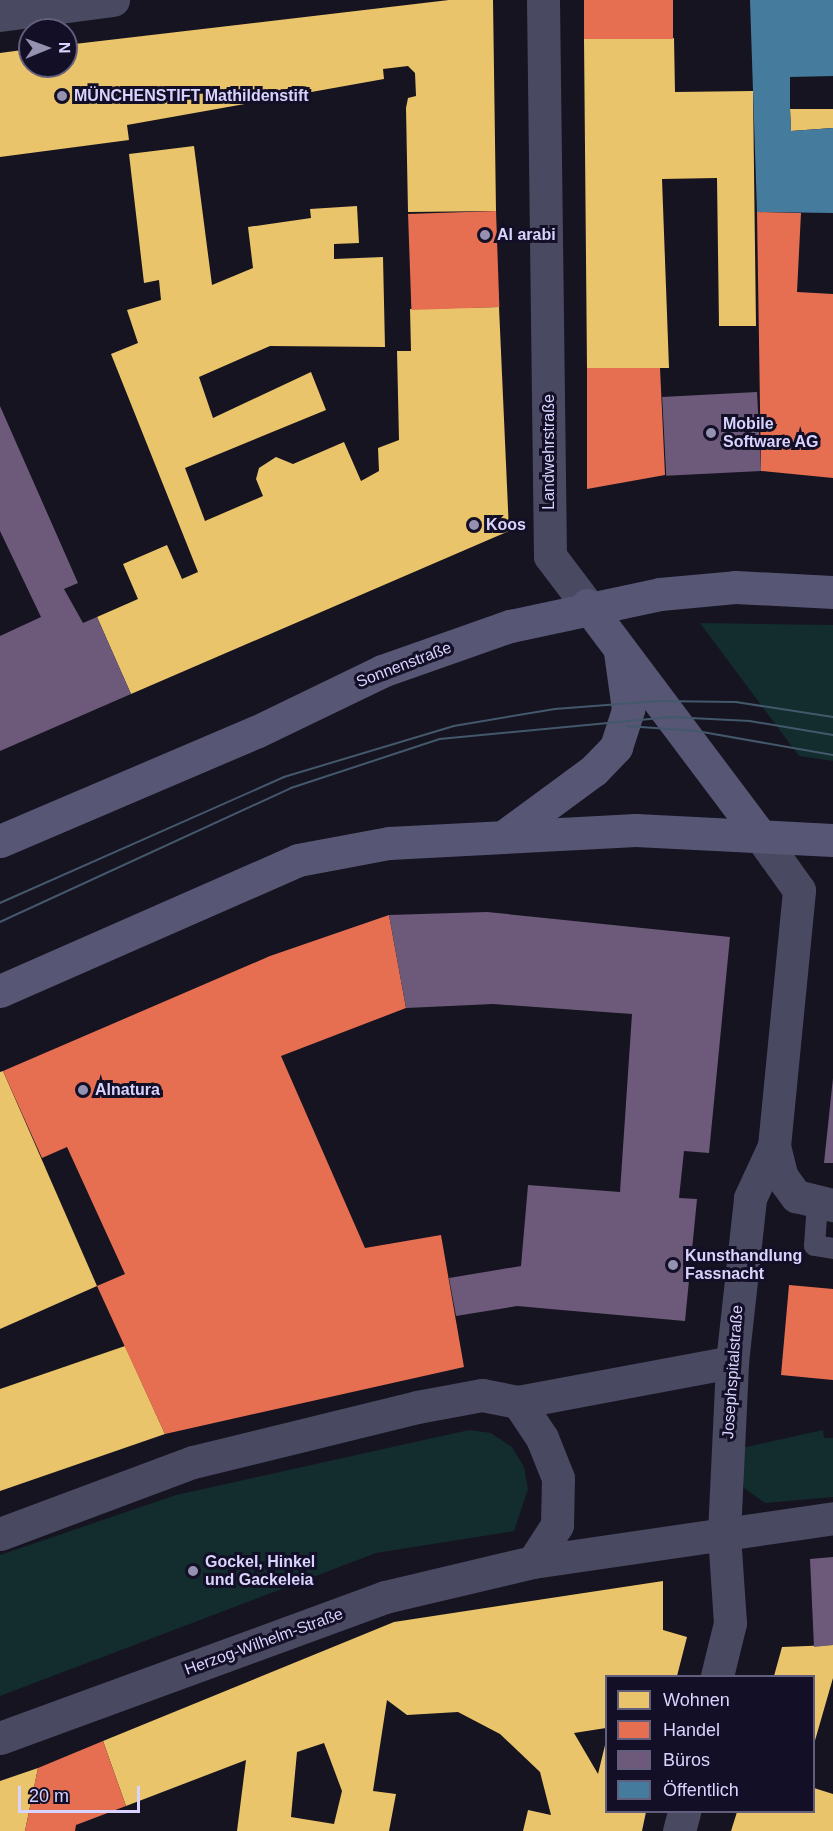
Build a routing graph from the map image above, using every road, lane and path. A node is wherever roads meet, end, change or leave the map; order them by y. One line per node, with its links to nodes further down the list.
1 (113, 0): 3 (street)
2 (543, 0): 5 (street, Landwehrstraße)
3 (0, 15)
4 (833, 591): 5 (main road, Sonnenstraße)
5 (587, 605): 6 (main road, Landwehrstraße); 10 (main road, Sonnenstraße)
6 (618, 646): 7 (main road); 8 (main road, Landwehrstraße)
7 (507, 834): 8 (main road); 11 (main road)
8 (759, 834): 9 (main road); 12 (street, Josephspitalstraße)
9 (833, 840)
10 (0, 841)
11 (0, 991)
12 (774, 1146): 13 (street); 15 (street, Josephspitalstraße)
13 (825, 1204): 14 (lane)
14 (824, 1247)
15 (732, 1362): 16 (street); 19 (street, Josephspitalstraße)
16 (519, 1402): 18 (street); 20 (street)
17 (833, 1518): 19 (street, Herzog-Wilhelm-Straße)
18 (0, 1534)
19 (723, 1534): 20 (street, Herzog-Wilhelm-Straße); 21 (street, Josephspitalstraße)
20 (534, 1562): 22 (street, Herzog-Wilhelm-Straße)
21 (717, 1675)
22 (0, 1738)
23 (684, 1813): 24 (street)
24 (680, 1831)

